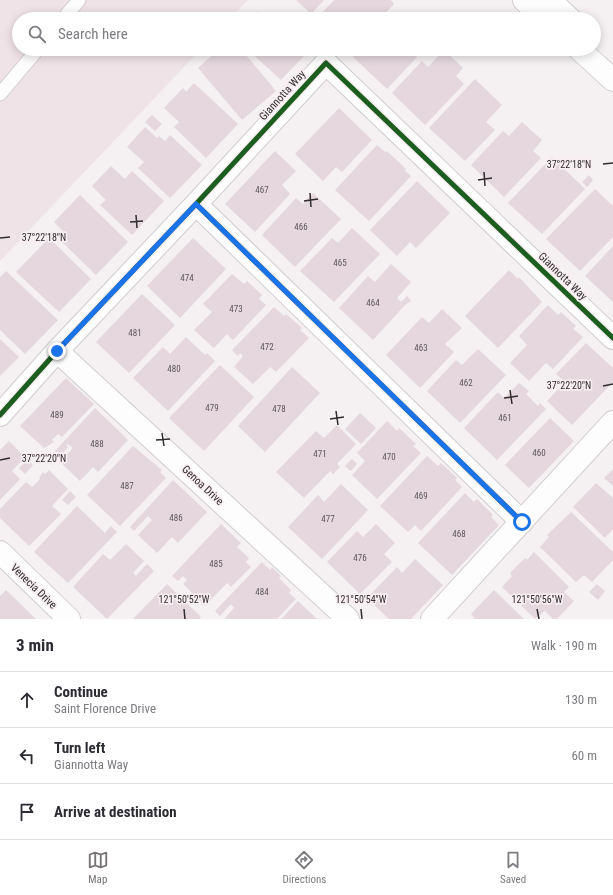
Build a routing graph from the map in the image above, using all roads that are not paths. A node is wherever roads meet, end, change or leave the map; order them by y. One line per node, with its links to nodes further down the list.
1 (79, 0): 4 (lane)
2 (524, 0): 5 (main road)
3 (550, 0): 6 (main road)
4 (69, 12)
5 (537, 12)
6 (563, 12)
7 (601, 49): 10 (main road)
8 (32, 56): 12 (lane)
9 (587, 56): 11 (main road)
10 (613, 61)
11 (613, 80)
12 (0, 94)
13 (196, 204): 14 (main road, Giannotta Way); 15 (main road, Giannotta Way); 18 (main road)
14 (613, 338)
15 (57, 351): 16 (main road, Giannotta Way); 21 (main road, Genoa Drive)
16 (0, 416)
17 (613, 422): 18 (main road)
18 (522, 522): 22 (main road)
19 (0, 552): 20 (main road, Venecia Drive)
20 (69, 619)
21 (348, 619)
22 (432, 619)

